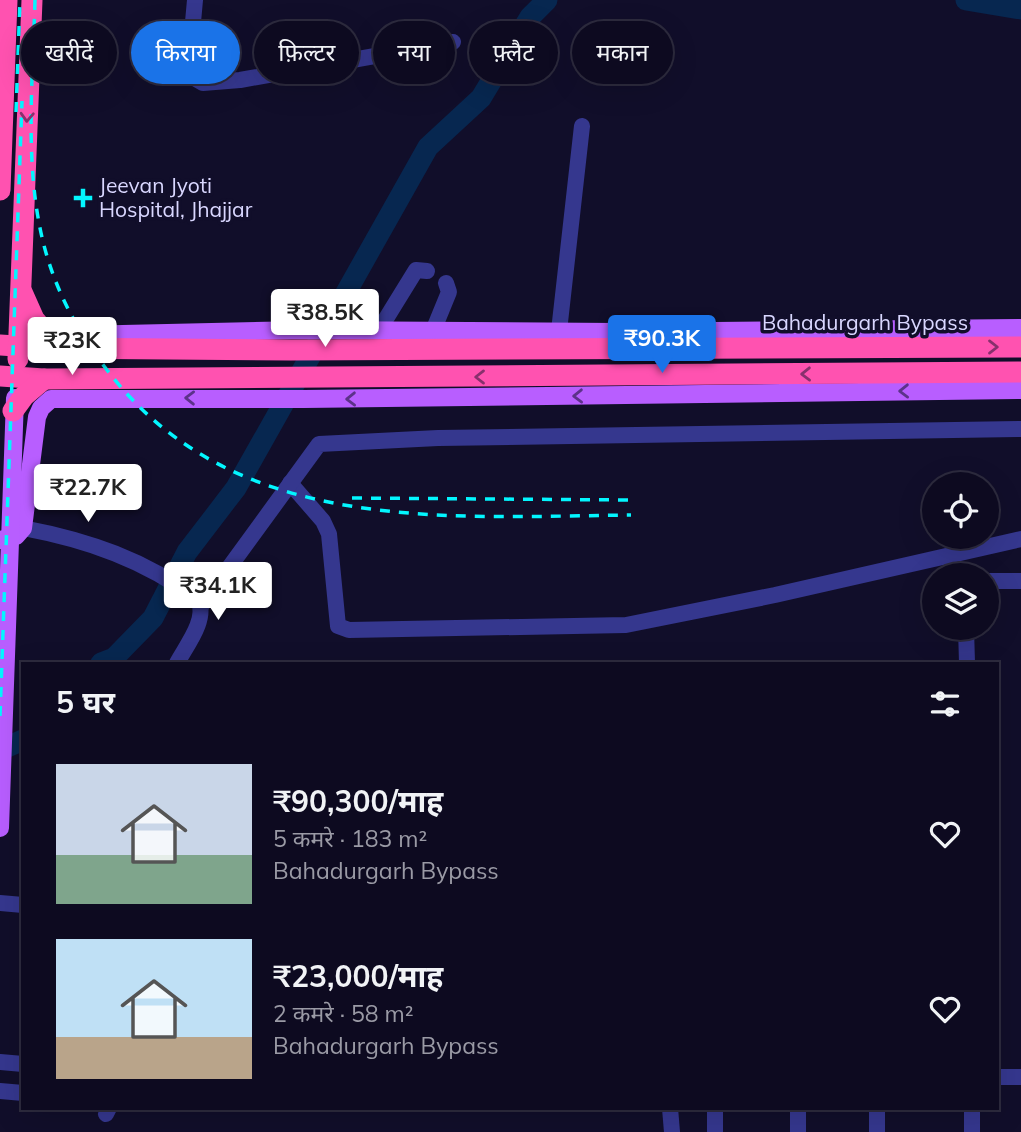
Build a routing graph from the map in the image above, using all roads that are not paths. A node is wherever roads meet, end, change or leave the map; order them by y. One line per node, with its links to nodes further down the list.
1 (32, 0): 9 (highway, one-way to 9)
2 (195, 0): 4 (street)
3 (5, 7): 6 (highway)
4 (373, 57)
5 (582, 126): 13 (street)
6 (0, 190)
7 (427, 271): 11 (street)
8 (446, 283): 12 (street)
9 (20, 287): 14 (highway); 17 (highway)
10 (1021, 328): 13 (main road)
11 (379, 330): 12 (main road); 17 (main road)
12 (433, 331): 13 (main road)
13 (559, 331)
14 (9, 346): 17 (highway, Bahadurgarh Bypass); 19 (highway)
15 (952, 347): 16 (highway, Bahadurgarh Bypass, one-way to 16); 17 (highway, Bahadurgarh Bypass); 21 (highway)
16 (1021, 347)
17 (62, 348)
18 (1021, 373): 21 (highway)
19 (9, 377): 20 (highway); 23 (main road)
20 (44, 379): 21 (highway, one-way to 20); 23 (highway)
21 (951, 382): 22 (main road); 26 (main road, one-way to 26)
22 (1021, 390)
23 (13, 411): 26 (main road)
24 (1021, 429): 25 (street)
25 (290, 483): 27 (street); 30 (street)
26 (11, 535): 30 (street); 34 (main road)
27 (1021, 539)
28 (1021, 580): 29 (street)
29 (999, 581)
30 (201, 606): 32 (street)
31 (966, 640): 33 (street)
32 (178, 662)
33 (967, 662)
34 (0, 828)
35 (0, 903): 36 (street)
36 (21, 905)
37 (0, 1056): 38 (street)
38 (21, 1057)
39 (0, 1062): 40 (street)
40 (21, 1064)
41 (999, 1077): 42 (street)
42 (1021, 1077)
43 (0, 1091): 44 (street)
44 (21, 1093)
45 (670, 1110): 50 (street)
46 (715, 1110): 51 (street)
47 (798, 1110): 52 (street)
48 (877, 1110): 53 (street)
49 (972, 1110): 54 (street)
50 (672, 1132)
51 (715, 1132)
52 (798, 1132)
53 (877, 1132)
54 (972, 1132)

